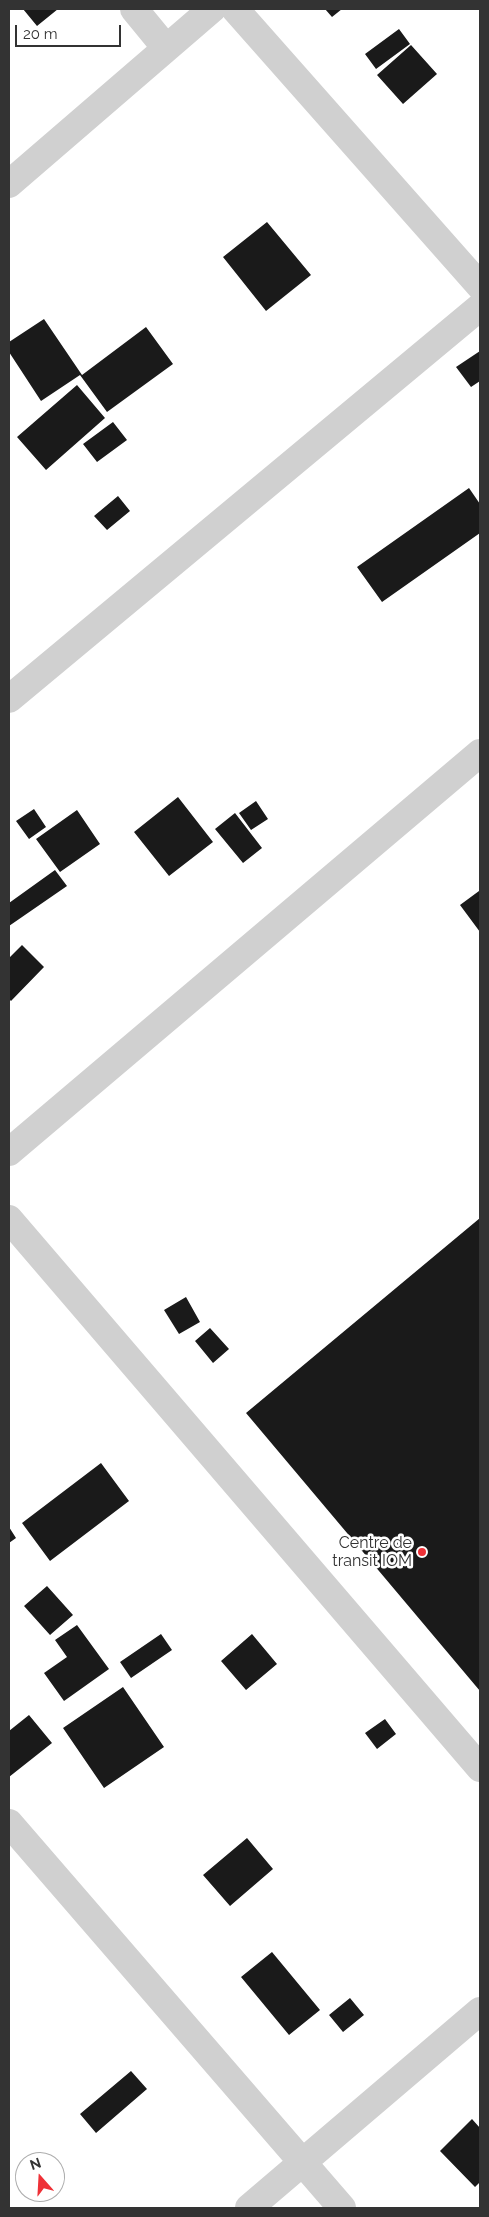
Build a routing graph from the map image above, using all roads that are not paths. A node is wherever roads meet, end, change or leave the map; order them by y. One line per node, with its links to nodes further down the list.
1 (134, 9): 4 (street)
2 (212, 9): 4 (street)
3 (235, 9): 6 (street)
4 (166, 48): 5 (street)
5 (9, 184)
6 (480, 286)
7 (480, 307): 8 (street)
8 (9, 699)
9 (480, 753): 10 (street)
10 (9, 1152)
11 (9, 1219): 12 (street)
12 (480, 1768)
13 (9, 1823): 15 (street)
14 (480, 2011): 15 (street)
15 (302, 2162): 16 (street); 17 (street)
16 (249, 2208)
17 (342, 2208)

